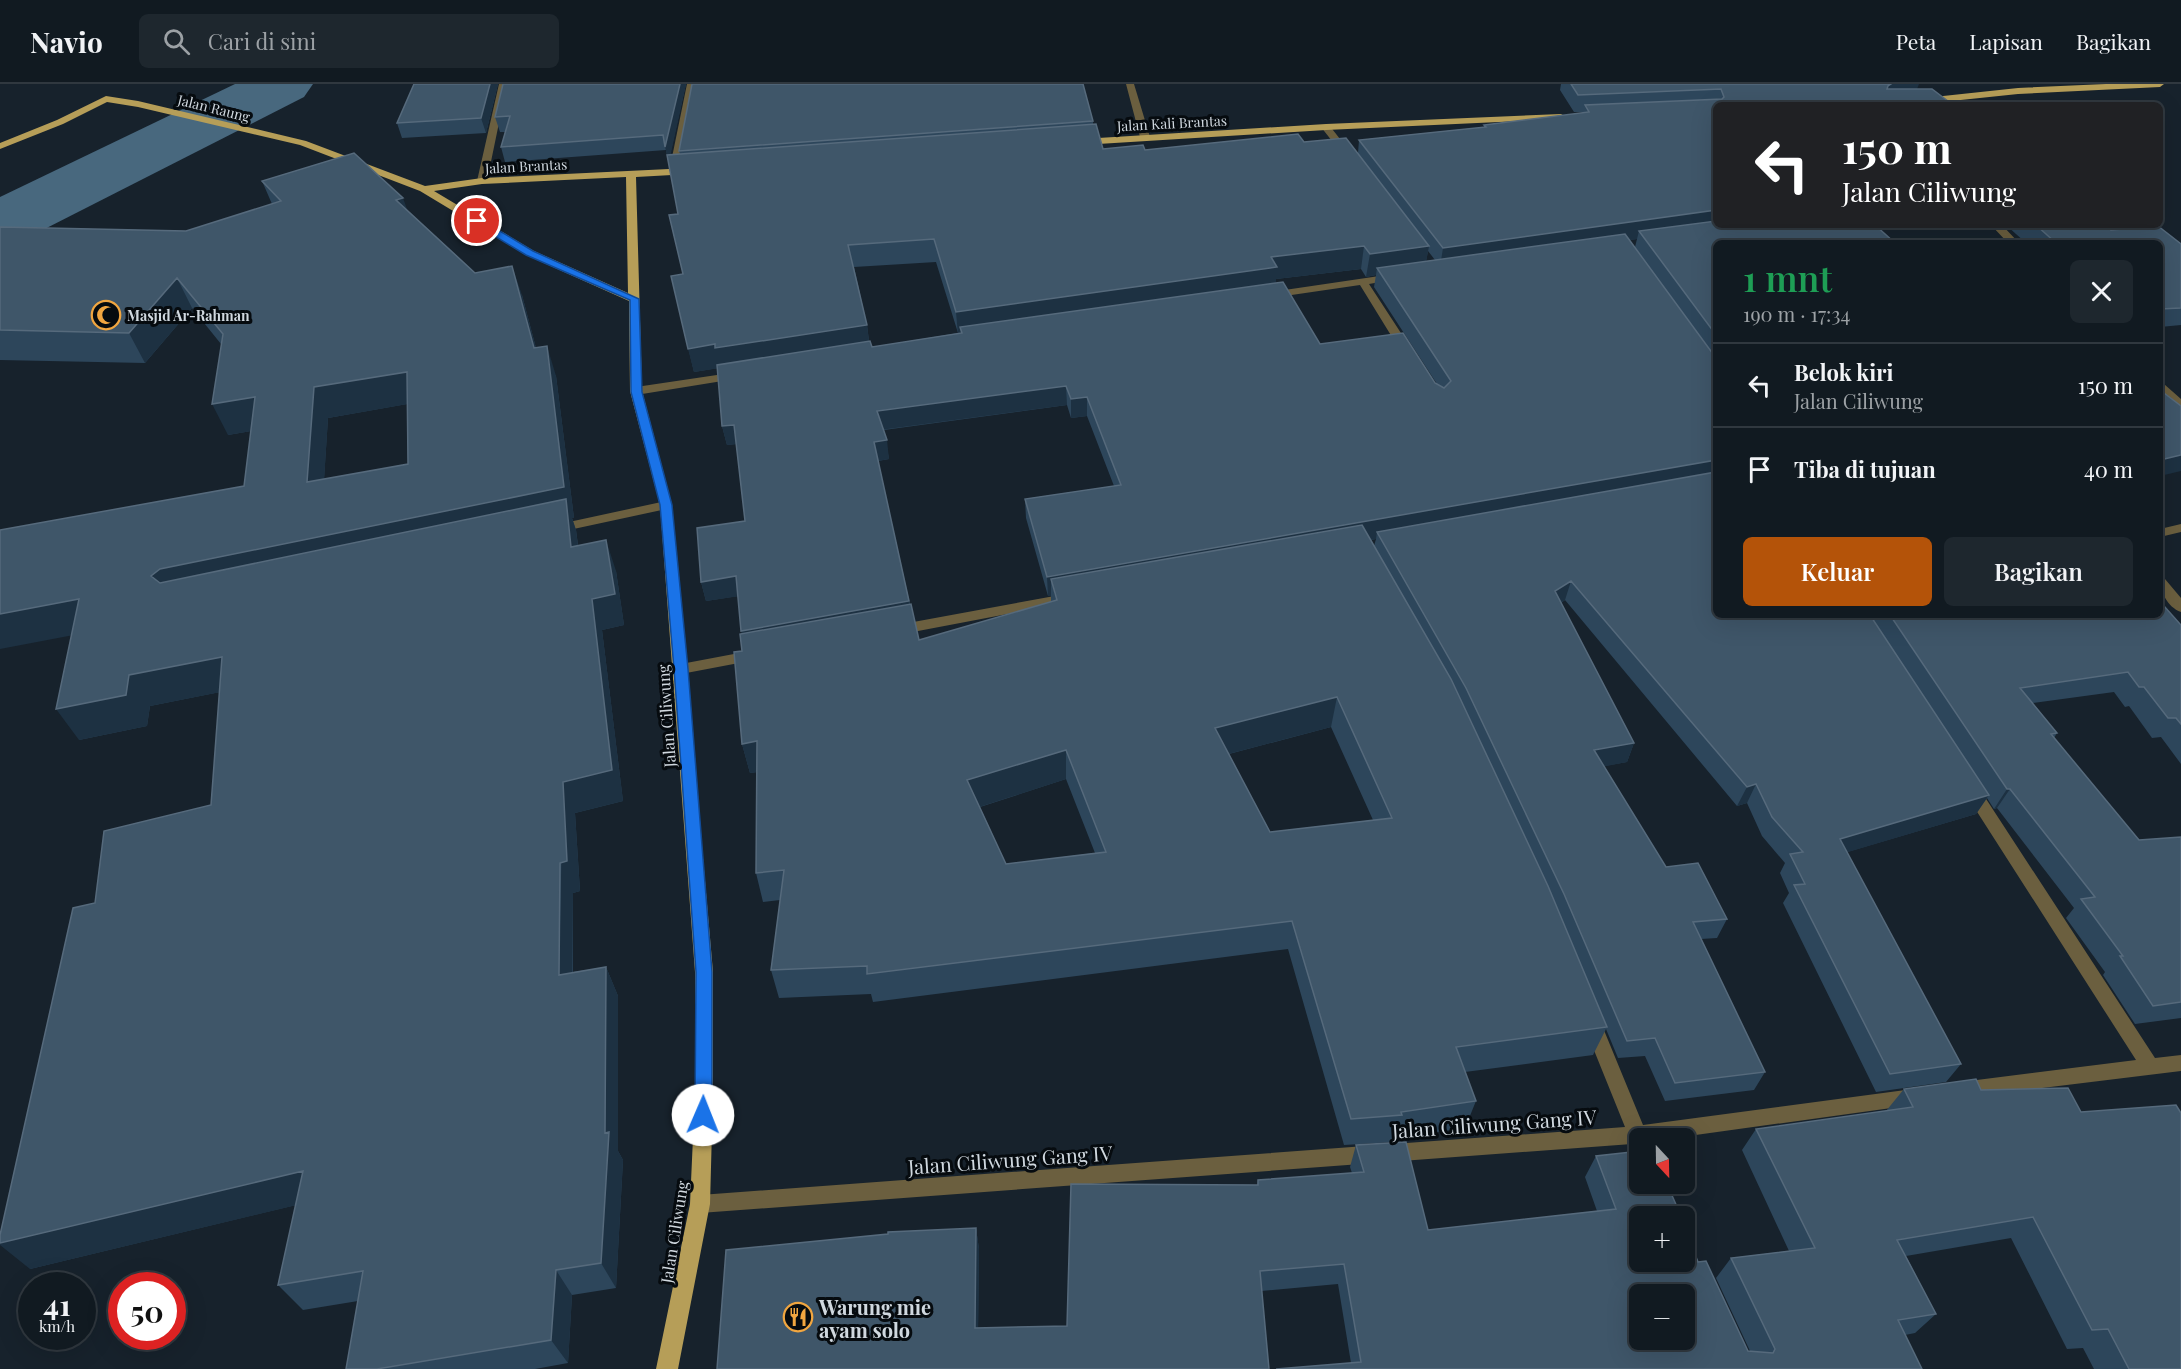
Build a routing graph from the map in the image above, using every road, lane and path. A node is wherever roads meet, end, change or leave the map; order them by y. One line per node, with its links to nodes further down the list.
1 (691, 84): 14 (street)
2 (1130, 84): 9 (street)
3 (2160, 84): 6 (main road)
4 (501, 89): 5 (street); 16 (street)
5 (511, 93)
6 (1915, 102)
7 (1569, 117): 8 (main road, Jalan Kali Brantas)
8 (1326, 127): 9 (main road, Jalan Kali Brantas); 12 (street)
9 (1145, 137): 10 (main road, Jalan Kali Brantas)
10 (1066, 143)
11 (0, 146): 17 (main road, Jalan Raung)
12 (1353, 163)
13 (697, 170): 14 (main road)
14 (674, 172): 15 (main road)
15 (631, 174): 16 (main road, Jalan Brantas); 23 (main road, Jalan Ciliwung)
16 (482, 181): 17 (main road, Jalan Brantas)
17 (424, 189): 23 (main road)
18 (1999, 228): 19 (street)
19 (2011, 240)
20 (1404, 276): 21 (street)
21 (1363, 282): 22 (street); 24 (street)
22 (1257, 297)
23 (634, 299): 27 (main road, Jalan Ciliwung)
24 (1414, 362)
25 (753, 373): 27 (street)
26 (2163, 390): 28 (street)
27 (636, 392): 29 (main road, Jalan Ciliwung)
28 (2178, 409)
29 (666, 505): 32 (street); 38 (main road, Jalan Ciliwung)
30 (2181, 528): 31 (street)
31 (2163, 531)
32 (538, 532)
33 (2163, 586): 35 (street)
34 (1079, 597): 36 (street)
35 (2181, 607)
36 (880, 633)
37 (775, 652): 38 (street)
38 (681, 669): 46 (main road, Jalan Ciliwung)
39 (1965, 780): 42 (street)
40 (1587, 1013): 43 (street)
41 (2181, 1062): 42 (street, Jalan Ciliwung Gang IV)
42 (2150, 1066): 44 (street, Jalan Ciliwung Gang IV)
43 (1634, 1128)
44 (1695, 1129)
45 (1629, 1138): 46 (street, Jalan Ciliwung Gang IV)
46 (700, 1204): 47 (main road, Jalan Ciliwung)
47 (667, 1369)

